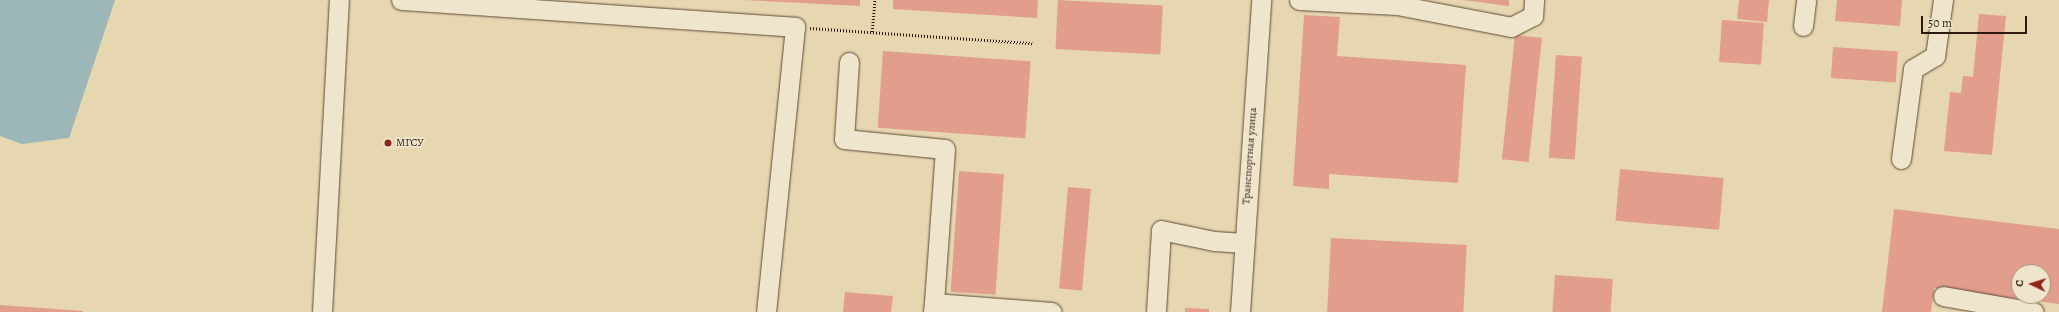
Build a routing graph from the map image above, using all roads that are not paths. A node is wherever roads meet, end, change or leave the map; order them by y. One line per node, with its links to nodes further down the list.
1 (339, 0): 15 (street)
2 (401, 0): 16 (street)
3 (1261, 0): 12 (street, Транспортная улица)
4 (1299, 0): 8 (street)
5 (1534, 0): 8 (street)
6 (1806, 0): 9 (street)
7 (1943, 0): 11 (street)
8 (1398, 2)
9 (1803, 26)
10 (849, 62): 14 (street)
11 (1900, 159)
12 (1244, 243): 18 (street); 19 (street, Транспортная улица)
13 (1943, 296): 20 (street)
14 (934, 308): 17 (street)
15 (322, 312)
16 (766, 312)
17 (1052, 312)
18 (1156, 312)
19 (1240, 312)
20 (2034, 312)

